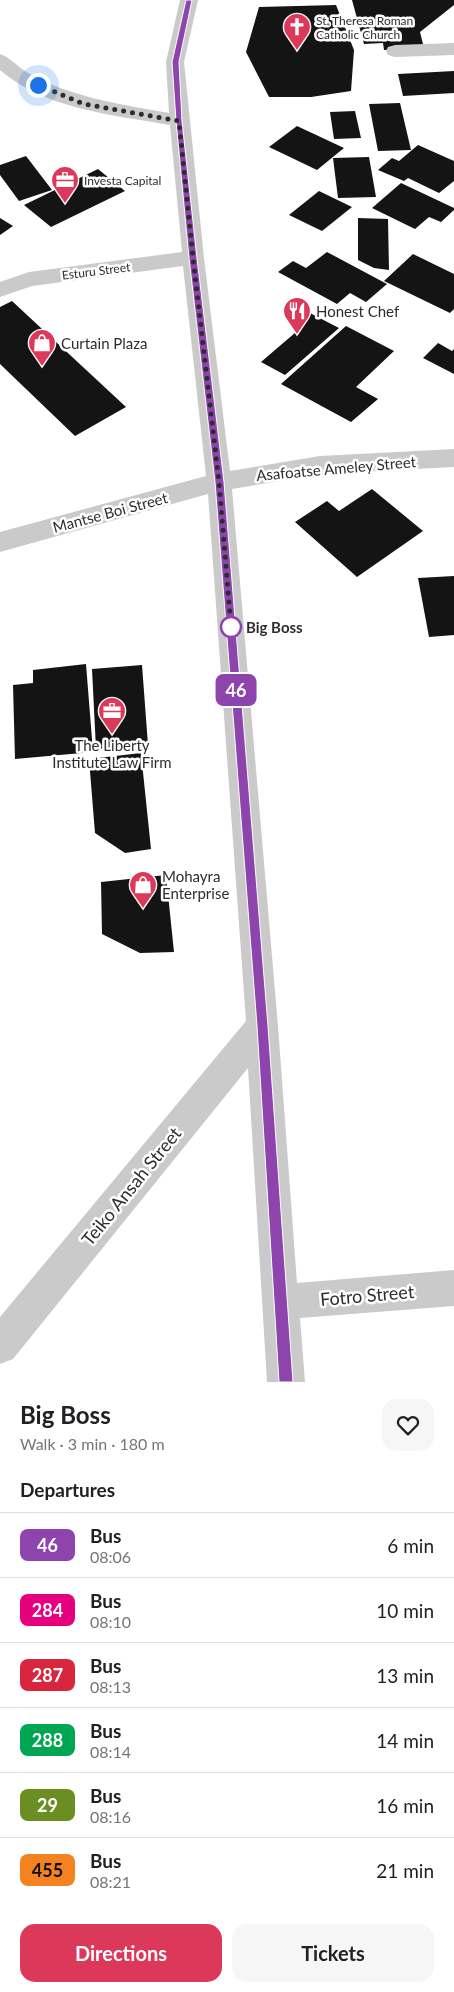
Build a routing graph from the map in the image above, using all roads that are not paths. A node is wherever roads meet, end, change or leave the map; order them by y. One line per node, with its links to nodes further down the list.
1 (189, 0): 5 (street)
2 (454, 49): 3 (street)
3 (395, 51)
4 (0, 60): 5 (street)
5 (179, 121): 6 (street)
6 (193, 258): 7 (street, Esturu Street); 9 (street)
7 (0, 290)
8 (454, 458): 9 (street, Asafoatse Ameley Street)
9 (219, 482): 10 (street, Mantse Boi Street); 11 (street)
10 (0, 542)
11 (262, 1026): 13 (street); 14 (street, Teiko Ansah Street)
12 (454, 1288): 13 (street, Fotro Street)
13 (281, 1302): 15 (street)
14 (0, 1346)
15 (286, 1382)

